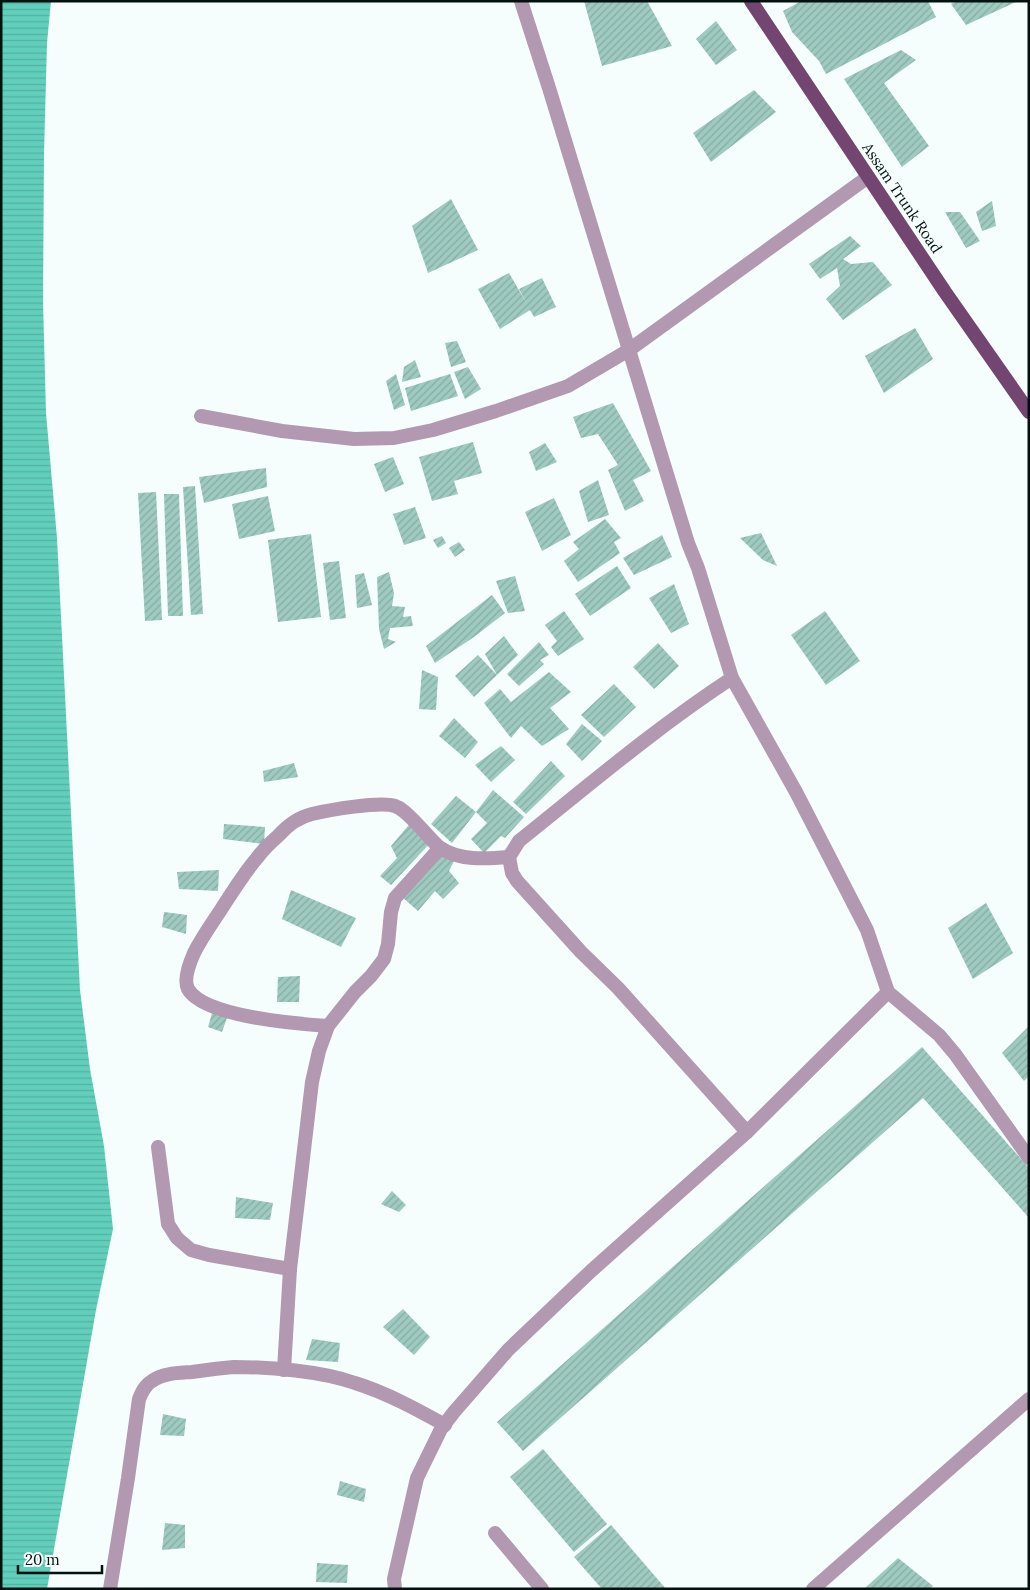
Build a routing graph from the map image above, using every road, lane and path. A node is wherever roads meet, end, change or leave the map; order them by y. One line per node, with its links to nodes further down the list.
1 (521, 1): 4 (street)
2 (751, 1): 3 (main road, Assam Trunk Road)
3 (868, 176): 4 (street); 5 (main road, Assam Trunk Road)
4 (630, 350): 6 (street); 7 (street)
5 (1029, 412)
6 (201, 416)
7 (732, 678): 9 (street); 10 (street)
8 (440, 848): 9 (street); 11 (street); 11 (street)
9 (509, 857): 12 (street)
10 (888, 992): 12 (street); 14 (street)
11 (328, 1026): 15 (street)
12 (747, 1132): 18 (street)
13 (158, 1147): 15 (street)
14 (1029, 1158)
15 (290, 1269): 16 (street)
16 (284, 1370): 18 (street); 20 (street)
17 (1029, 1399): 23 (street)
18 (445, 1425): 21 (street)
19 (495, 1533): 22 (street)
20 (110, 1589)
21 (394, 1589)
22 (542, 1589)
23 (813, 1589)

